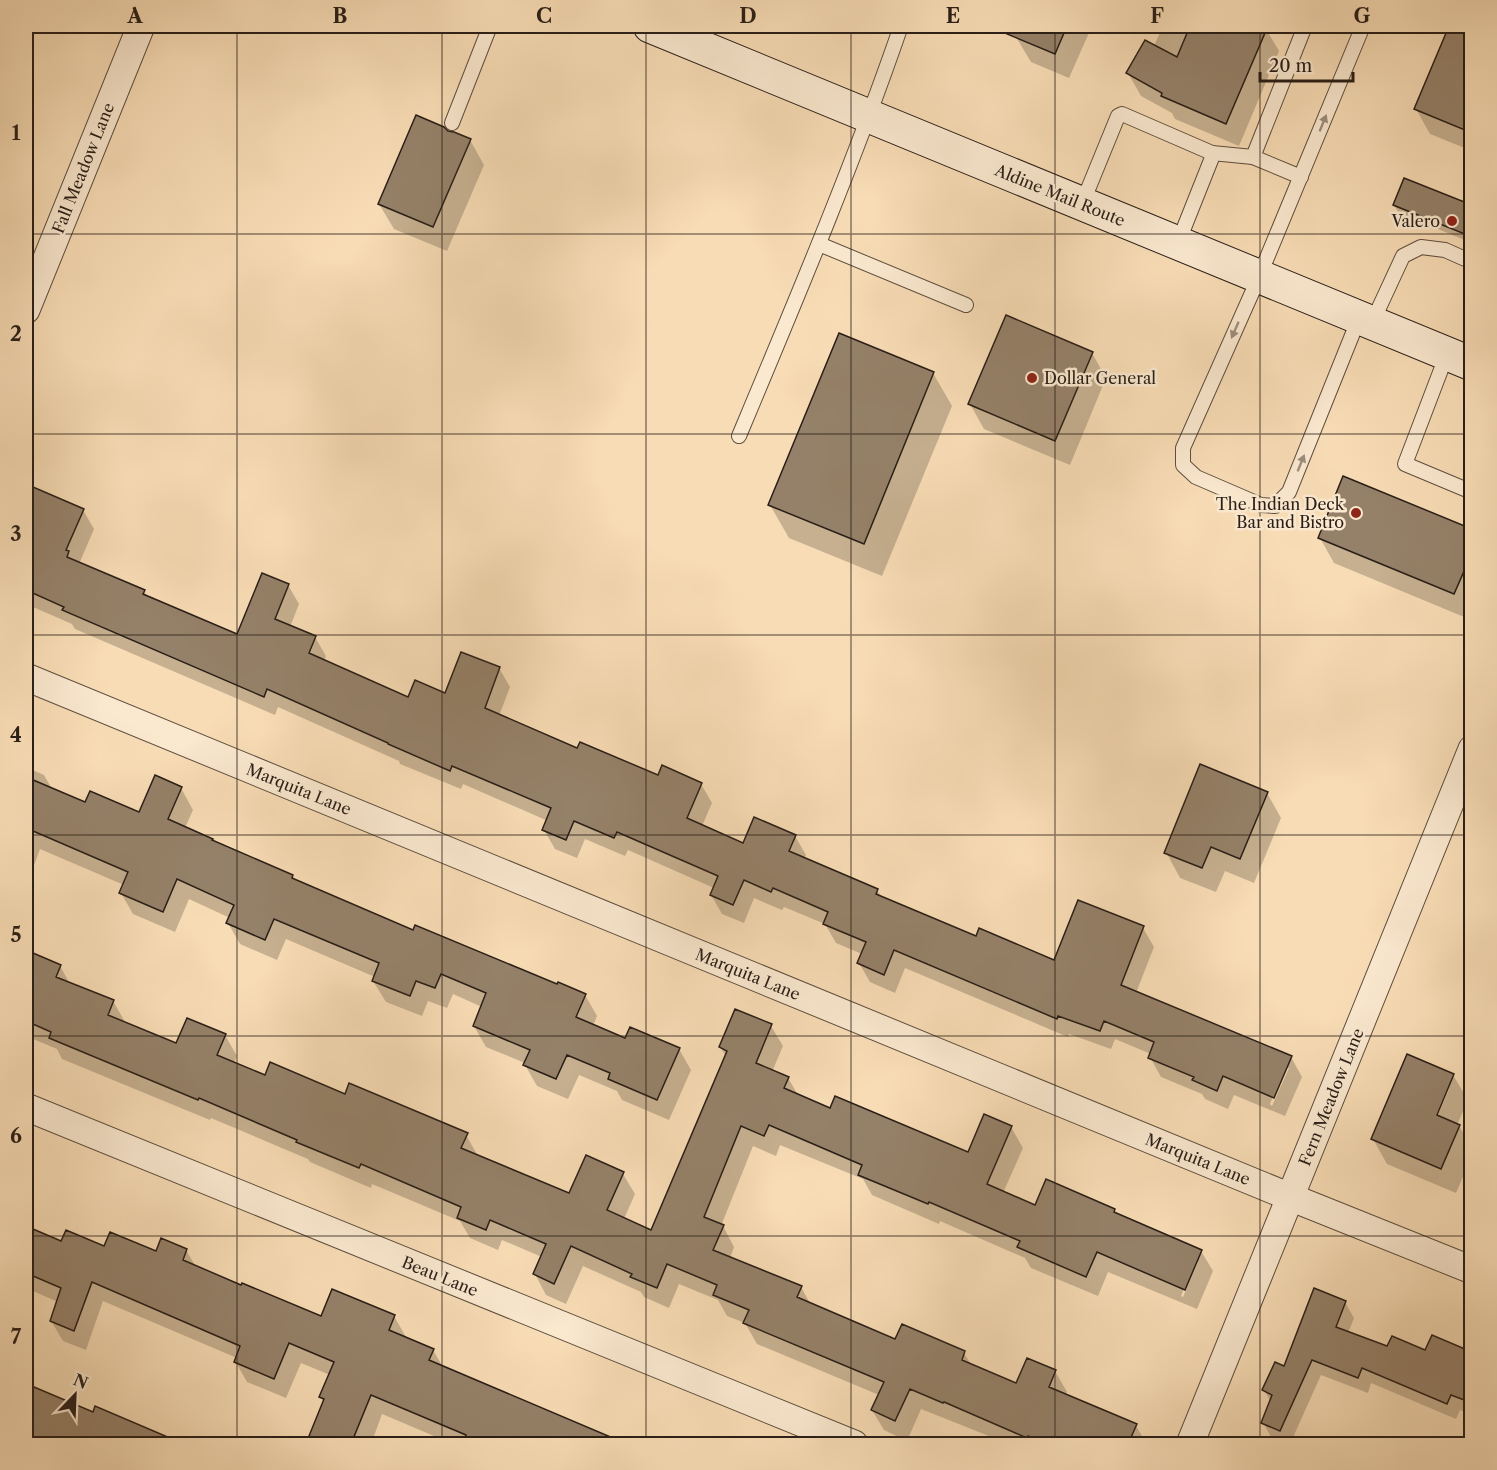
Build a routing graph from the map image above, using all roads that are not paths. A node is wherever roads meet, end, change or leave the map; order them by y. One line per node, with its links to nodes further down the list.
1 (141, 26): 17 (street, Fall Meadow Lane)
2 (490, 26): 8 (lane)
3 (650, 26): 7 (main road, Aldine Mail Route)
4 (902, 26): 7 (lane)
5 (1305, 26): 10 (lane)
6 (1363, 26): 11 (lane, one-way to 6)
7 (869, 117): 12 (main road, Aldine Mail Route); 13 (lane)
8 (452, 123)
9 (1212, 153): 10 (lane); 12 (lane); 14 (lane)
10 (1253, 157): 11 (lane)
11 (1301, 177): 16 (lane)
12 (1082, 204): 14 (main road, Aldine Mail Route)
13 (819, 244): 18 (lane); 21 (lane)
14 (1178, 244): 16 (main road, Aldine Mail Route)
15 (1472, 262): 19 (lane)
16 (1259, 277): 19 (main road, Aldine Mail Route); 19 (lane, one-way to 19)
17 (28, 296)
18 (966, 305)
19 (1366, 321): 20 (main road, Aldine Mail Route)
20 (1460, 359): 22 (lane)
21 (739, 436)
22 (1472, 492)
23 (26, 677): 26 (street, Marquita Lane)
24 (1472, 749): 26 (street, Fern Meadow Lane)
25 (26, 1107): 28 (street, Beau Lane)
26 (1290, 1197): 27 (street, Marquita Lane); 29 (street, Fern Meadow Lane)
27 (1472, 1270)
28 (854, 1444)
29 (1190, 1444)

